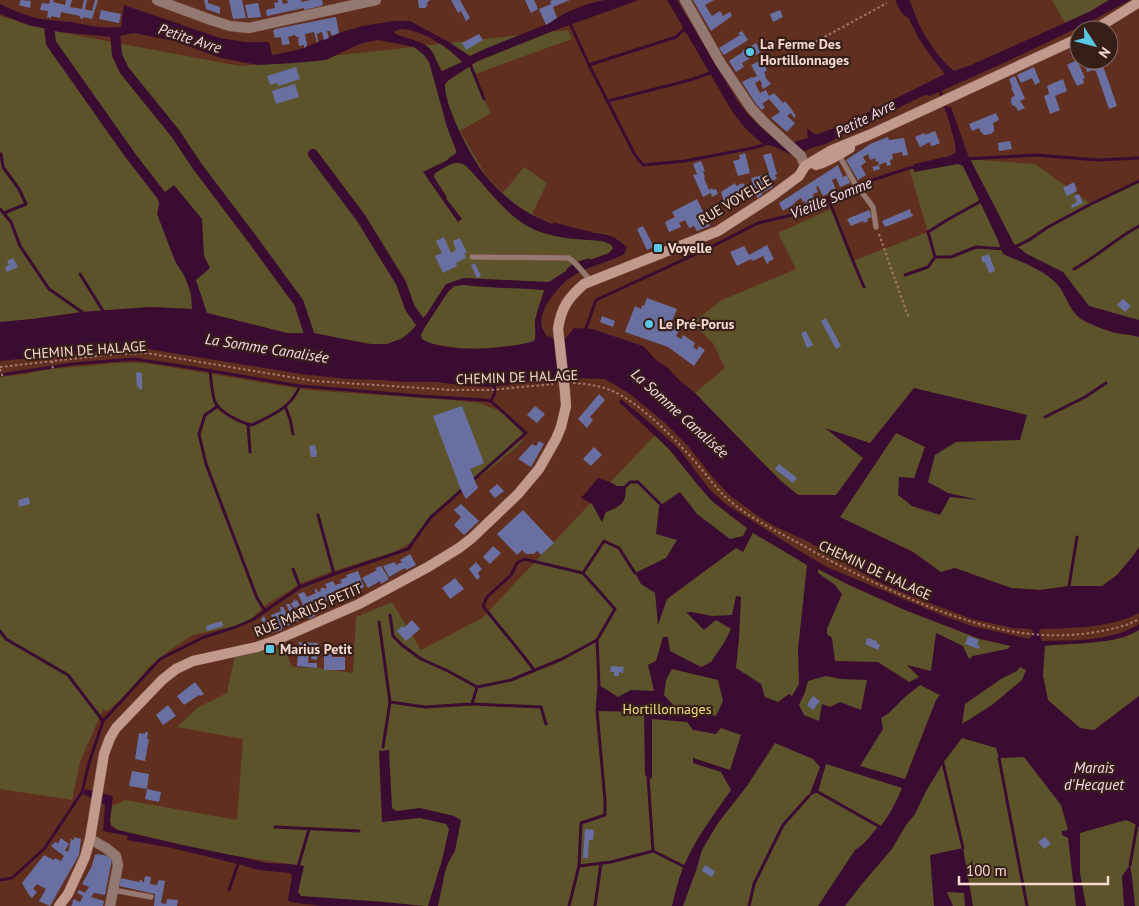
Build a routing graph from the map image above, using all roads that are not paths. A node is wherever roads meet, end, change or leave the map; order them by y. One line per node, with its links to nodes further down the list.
1 (157, 0): 5 (street)
2 (376, 0): 5 (street)
3 (685, 0): 10 (street)
4 (1139, 2): 6 (street)
5 (329, 5)
6 (1110, 20)
7 (1069, 43): 8 (street, RUE VOYELLE)
8 (870, 135): 9 (street, RUE VOYELLE); 10 (street, RUE VOYELLE)
9 (839, 155): 10 (street, RUE VOYELLE); 11 (lane)
10 (805, 166): 13 (street, RUE VOYELLE)
11 (876, 227)
12 (472, 257): 13 (lane)
13 (587, 277): 14 (street, RUE VOYELLE)
14 (558, 329): 15 (street, RUE MARIUS PETIT, bridge)
15 (90, 839): 16 (street); 18 (street, RUE MARIUS PETIT)
16 (113, 890): 17 (lane); 19 (street)
17 (151, 897)
18 (59, 906)
19 (110, 906)

